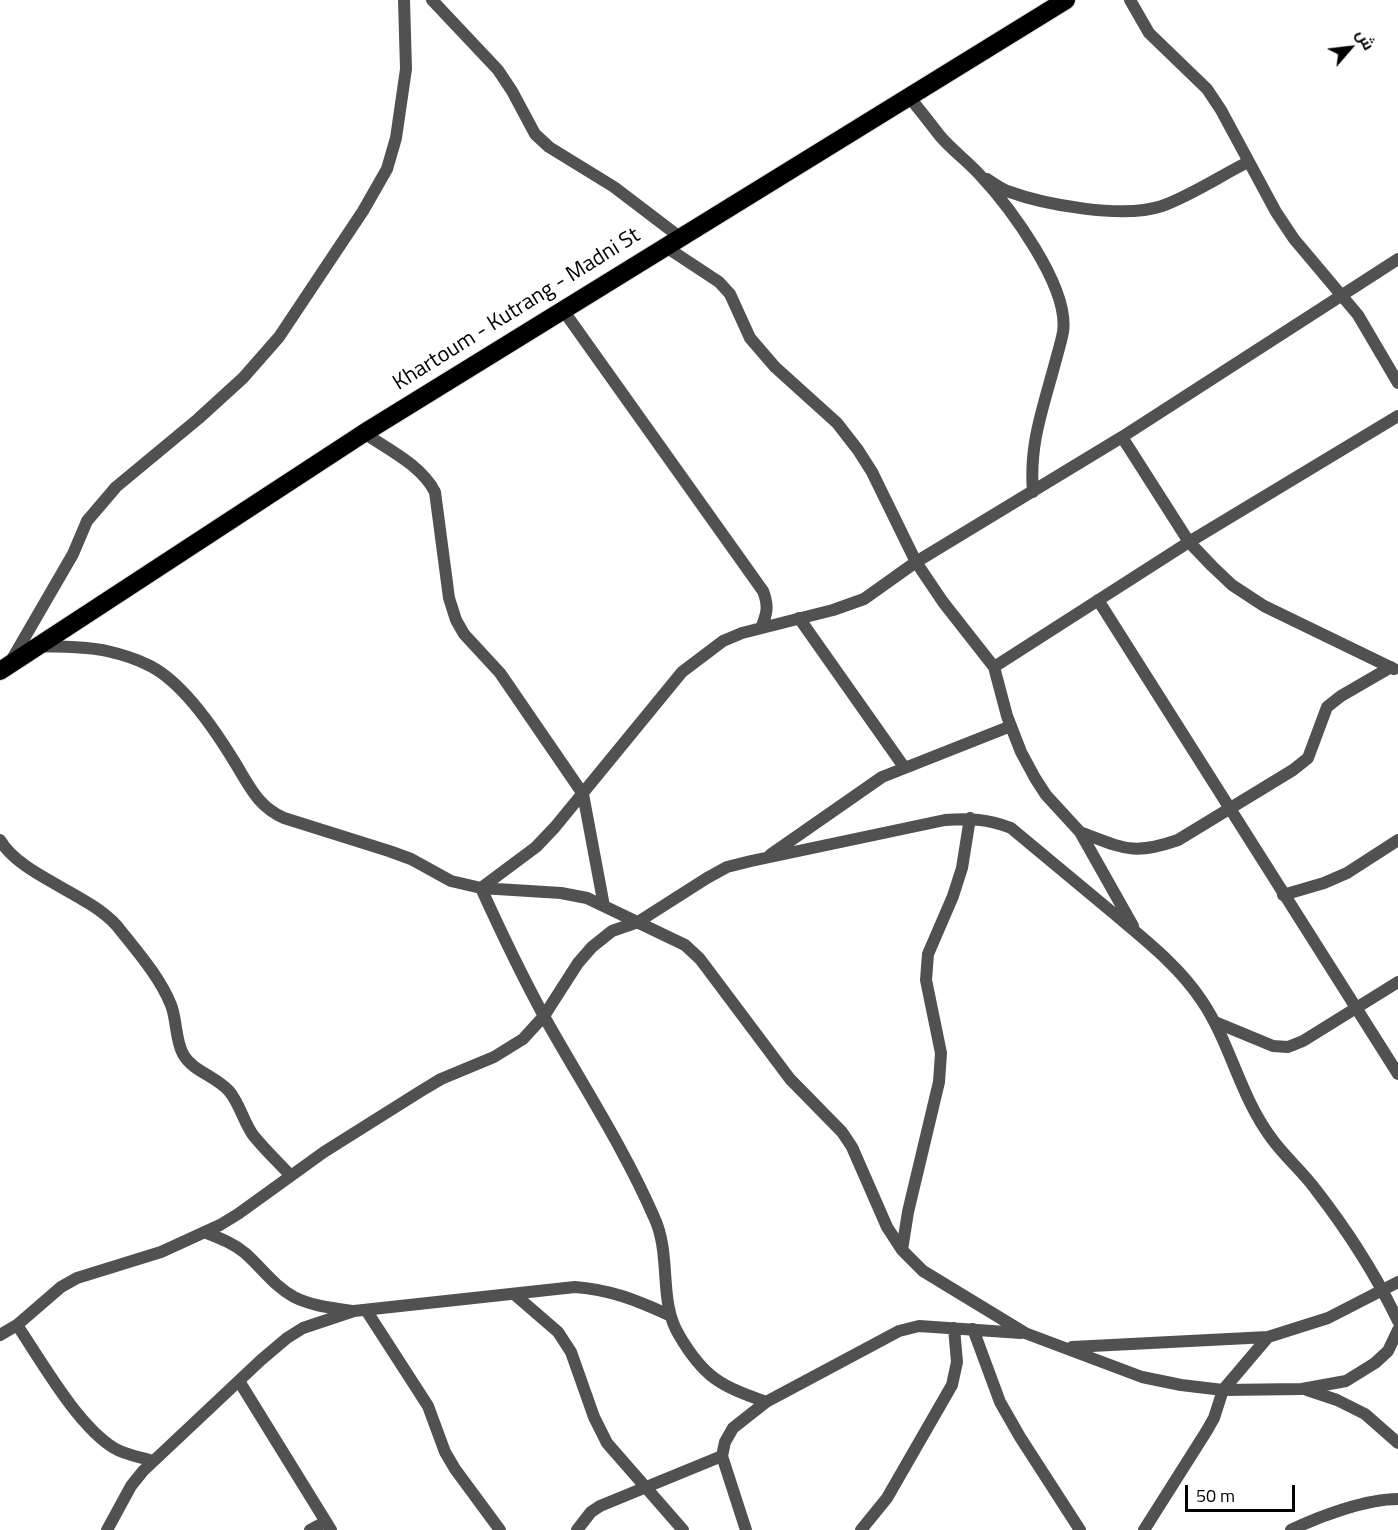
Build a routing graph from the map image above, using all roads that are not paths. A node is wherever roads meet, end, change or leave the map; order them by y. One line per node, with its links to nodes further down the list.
1 (404, 0): 24 (street)
2 (432, 0): 8 (street)
3 (1066, 0): 5 (highway, Khartoum - Kutrang - Madni St)
4 (1130, 0): 6 (street)
5 (909, 97): 7 (street); 8 (highway, Khartoum - Kutrang - Madni St)
6 (1248, 162): 7 (street); 10 (street)
7 (981, 176): 16 (street)
8 (674, 242): 11 (highway, Khartoum - Kutrang - Madni St); 18 (street)
9 (1398, 259): 10 (street)
10 (1342, 295): 12 (street); 15 (street)
11 (563, 310): 14 (highway, Khartoum - Kutrang - Madni St); 21 (street)
12 (1398, 383)
13 (1398, 416): 17 (street)
14 (364, 433): 22 (highway, Khartoum - Kutrang - Madni St); 28 (street)
15 (1122, 437): 16 (street); 17 (street)
16 (1032, 492): 18 (street)
17 (1190, 542): 19 (street); 25 (street)
18 (916, 562): 20 (street); 23 (street)
19 (1098, 600): 23 (street); 29 (street)
20 (799, 618): 21 (street); 27 (street)
21 (761, 628): 28 (street)
22 (37, 646): 24 (highway, Khartoum - Kutrang - Madni St); 35 (street)
23 (993, 667): 26 (street)
24 (5, 668)
25 (1394, 669): 29 (street)
26 (1011, 726): 27 (street); 31 (street)
27 (904, 767): 34 (street)
28 (583, 794): 35 (street); 37 (street)
29 (1229, 809): 31 (street); 36 (street)
30 (970, 818): 34 (street); 39 (street); 47 (street)
31 (1080, 832): 39 (street)
32 (0, 840): 45 (street)
33 (1398, 840): 36 (street)
34 (767, 857): 38 (street)
35 (481, 888): 37 (street); 42 (street)
36 (1283, 895): 41 (street)
37 (604, 906): 38 (street)
38 (638, 922): 42 (street); 47 (street)
39 (1136, 933): 43 (street)
40 (1398, 982): 41 (street)
41 (1355, 1009): 43 (street); 44 (street)
42 (544, 1016): 45 (street); 52 (street)
43 (1215, 1022): 49 (street)
44 (1398, 1074)
45 (290, 1175): 46 (street)
46 (204, 1232): 51 (street); 54 (street)
47 (902, 1250): 58 (street)
48 (1398, 1282): 49 (street)
49 (1383, 1290): 53 (street); 60 (street)
50 (514, 1294): 51 (street); 52 (street); 69 (street)
51 (360, 1311): 62 (street); 74 (street)
52 (669, 1315): 65 (street)
53 (1398, 1321)
54 (17, 1325): 59 (street); 68 (street)
55 (954, 1328): 56 (street); 65 (street); 78 (street)
56 (973, 1329): 58 (street); 79 (street)
57 (1398, 1330): 63 (street)
58 (1025, 1333): 61 (street)
59 (0, 1335)
60 (1268, 1337): 61 (street); 64 (street)
61 (1066, 1347): 64 (street)
62 (239, 1381): 68 (street); 71 (street)
63 (1302, 1389): 64 (street); 66 (street)
64 (1223, 1390): 80 (street)
65 (766, 1402): 67 (street)
66 (1398, 1443)
67 (722, 1456): 69 (street); 77 (street)
68 (153, 1461): 72 (street)
69 (645, 1487): 75 (street); 76 (street)
70 (1398, 1499): 81 (street)
71 (328, 1526): 73 (street)
72 (107, 1530)
73 (310, 1530)
74 (500, 1530)
75 (577, 1530)
76 (683, 1530)
77 (746, 1530)
78 (861, 1530)
79 (1080, 1530)
80 (1144, 1530)
81 (1291, 1530)

